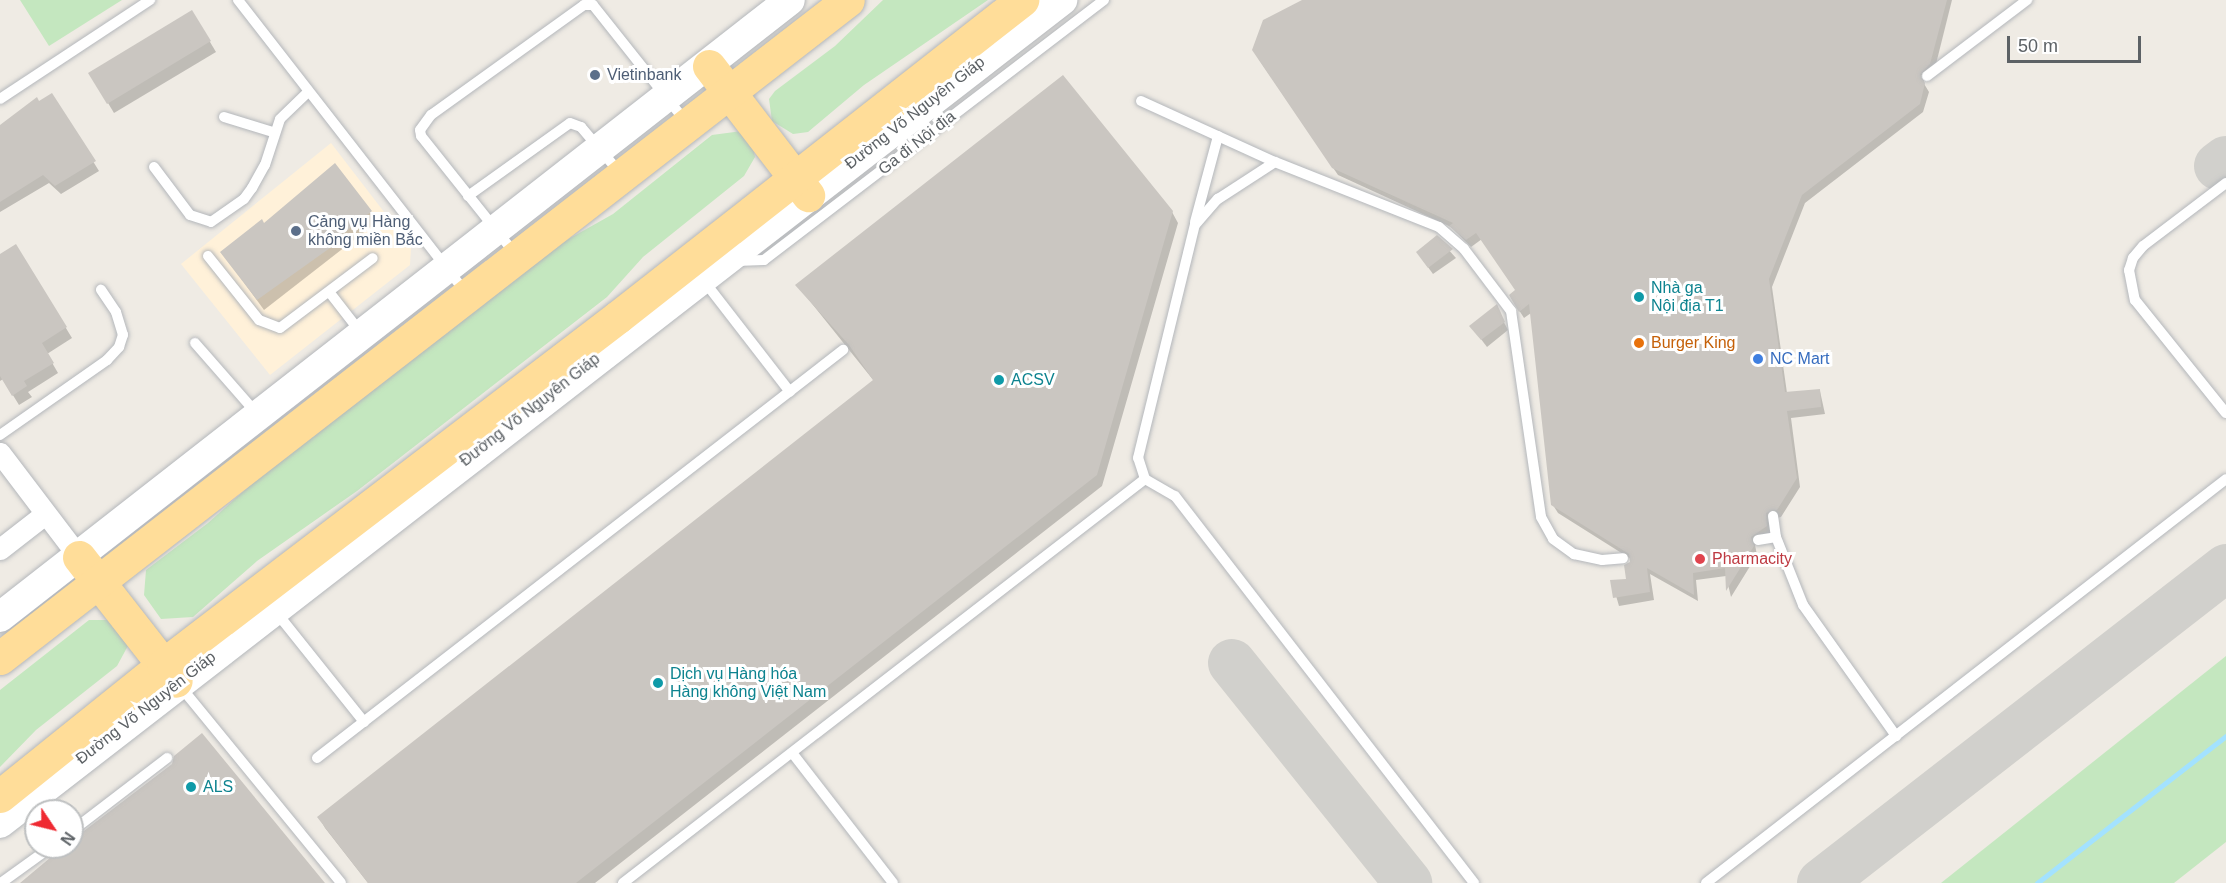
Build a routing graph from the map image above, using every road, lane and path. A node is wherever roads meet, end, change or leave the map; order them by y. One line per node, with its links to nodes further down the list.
1 (150, 0): 16 (lane)
2 (238, 0): 14 (lane)
3 (790, 0): 11 (main road)
4 (1022, 0): 9 (highway, Đường Võ Nguyên Giáp)
5 (1062, 0): 10 (main road, Đường Võ Nguyên Giáp)
6 (1104, 0): 33 (lane, Ga đi Nội địa)
7 (2027, 0): 12 (lane)
8 (844, 1): 13 (highway)
9 (954, 52): 10 (main road); 27 (highway, Đường Võ Nguyên Giáp)
10 (988, 56): 27 (main road, Đường Võ Nguyên Giáp)
11 (709, 66): 13 (highway); 15 (main road)
12 (1927, 76)
13 (728, 92): 19 (highway); 27 (highway)
14 (307, 93): 20 (lane); 34 (lane)
15 (667, 98): 19 (lane); 22 (main road); 28 (lane)
16 (0, 99)
17 (1141, 101): 21 (lane)
18 (224, 117): 20 (lane)
19 (687, 124): 25 (highway)
20 (273, 132): 24 (lane)
21 (1218, 136): 23 (lane); 29 (lane)
22 (600, 149): 25 (lane); 28 (lane); 30 (main road)
23 (1275, 162): 29 (lane); 54 (lane)
24 (154, 167)
25 (621, 174): 30 (highway)
26 (2226, 183): 43 (lane)
27 (800, 186): 33 (highway, Đường Võ Nguyên Giáp)
28 (468, 196): 30 (lane)
29 (1195, 225): 47 (lane)
30 (507, 243): 34 (highway)
31 (208, 256): 36 (lane)
32 (373, 258): 36 (lane)
33 (703, 267): 37 (main road, Đường Võ Nguyên Giáp); 38 (highway, Đường Võ Nguyên Giáp); 42 (lane)
34 (457, 281): 39 (main road); 55 (highway)
35 (101, 290): 45 (lane)
36 (330, 294): 39 (lane)
37 (667, 303): 38 (main road); 56 (main road, Đường Võ Nguyên Giáp)
38 (618, 317): 59 (highway, Đường Võ Nguyên Giáp)
39 (364, 336): 44 (main road)
40 (195, 343): 44 (lane)
41 (843, 350): 42 (lane)
42 (790, 392): 60 (lane)
43 (2226, 413)
44 (260, 417): 55 (main road)
45 (0, 435)
46 (0, 453): 49 (street)
47 (1145, 479): 62 (lane); 73 (lane)
48 (2226, 479): 61 (lane)
49 (45, 514): 53 (street); 55 (street)
50 (1773, 516): 51 (lane)
51 (1776, 537): 52 (lane); 61 (lane)
52 (1758, 540)
53 (0, 549)
54 (1623, 558)
55 (88, 569): 57 (main road); 58 (highway); 59 (highway)
56 (274, 609): 59 (main road, Đường Võ Nguyên Giáp); 60 (lane)
57 (0, 617)
58 (0, 658)
59 (170, 674): 65 (highway, Đường Võ Nguyên Giáp); 67 (main road, Đường Võ Nguyên Giáp); 70 (lane)
60 (364, 722): 64 (lane)
61 (1896, 736): 74 (lane)
62 (793, 754): 71 (lane); 72 (lane)
63 (167, 758): 66 (lane)
64 (317, 759)
65 (0, 796)
66 (84, 822)
67 (0, 823)
68 (35, 859): 69 (lane)
69 (6, 880)
70 (341, 883)
71 (623, 883)
72 (893, 883)
73 (1474, 883)
74 (1706, 883)

